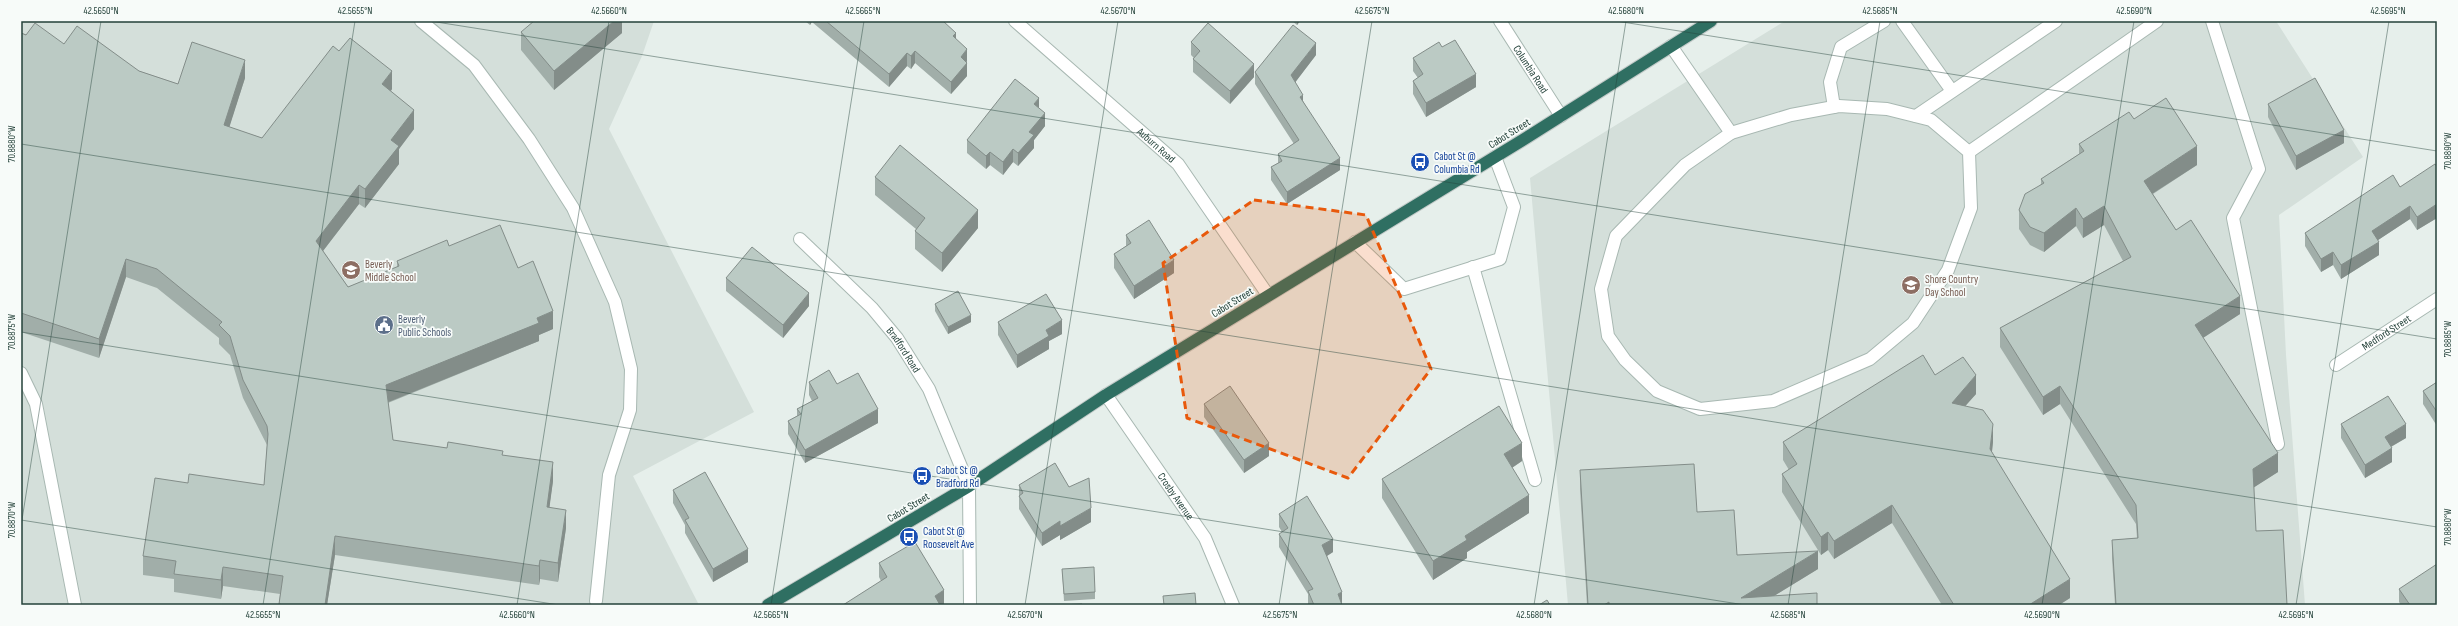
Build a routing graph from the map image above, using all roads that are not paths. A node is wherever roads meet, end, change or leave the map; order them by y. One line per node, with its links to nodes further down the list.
1 (421, 21): 29 (street)
2 (1015, 21): 21 (street, Auburn Road)
3 (1500, 21): 13 (street, Columbia Road)
4 (1711, 21): 10 (highway, Cabot Street)
5 (1884, 21): 12 (street)
6 (1902, 21): 11 (street)
7 (2056, 21): 11 (street)
8 (2157, 21): 16 (street)
9 (2212, 21): 26 (street)
10 (1671, 46): 13 (highway, Cabot Street); 15 (street)
11 (1952, 91): 14 (street)
12 (1834, 107): 14 (street); 15 (street)
13 (1561, 116): 17 (highway, Cabot Street)
14 (1916, 116): 16 (street)
15 (1731, 133): 16 (street)
16 (1969, 152)
17 (1495, 157): 19 (highway, Cabot Street); 20 (street)
18 (800, 239): 28 (street, Bradford Road)
19 (1355, 242): 20 (street); 21 (highway, Cabot Street)
20 (1473, 267): 27 (street)
21 (1268, 295): 25 (highway, Cabot Street)
22 (2437, 299): 23 (street, Medford Street)
23 (2336, 365)
24 (21, 373): 30 (street)
25 (1106, 395): 28 (highway, Cabot Street); 33 (street, Crosby Avenue)
26 (2278, 444)
27 (1535, 480)
28 (969, 486): 31 (highway, Cabot Street); 32 (street)
29 (594, 604)
30 (75, 605)
31 (768, 605)
32 (970, 605)
33 (1234, 605)

